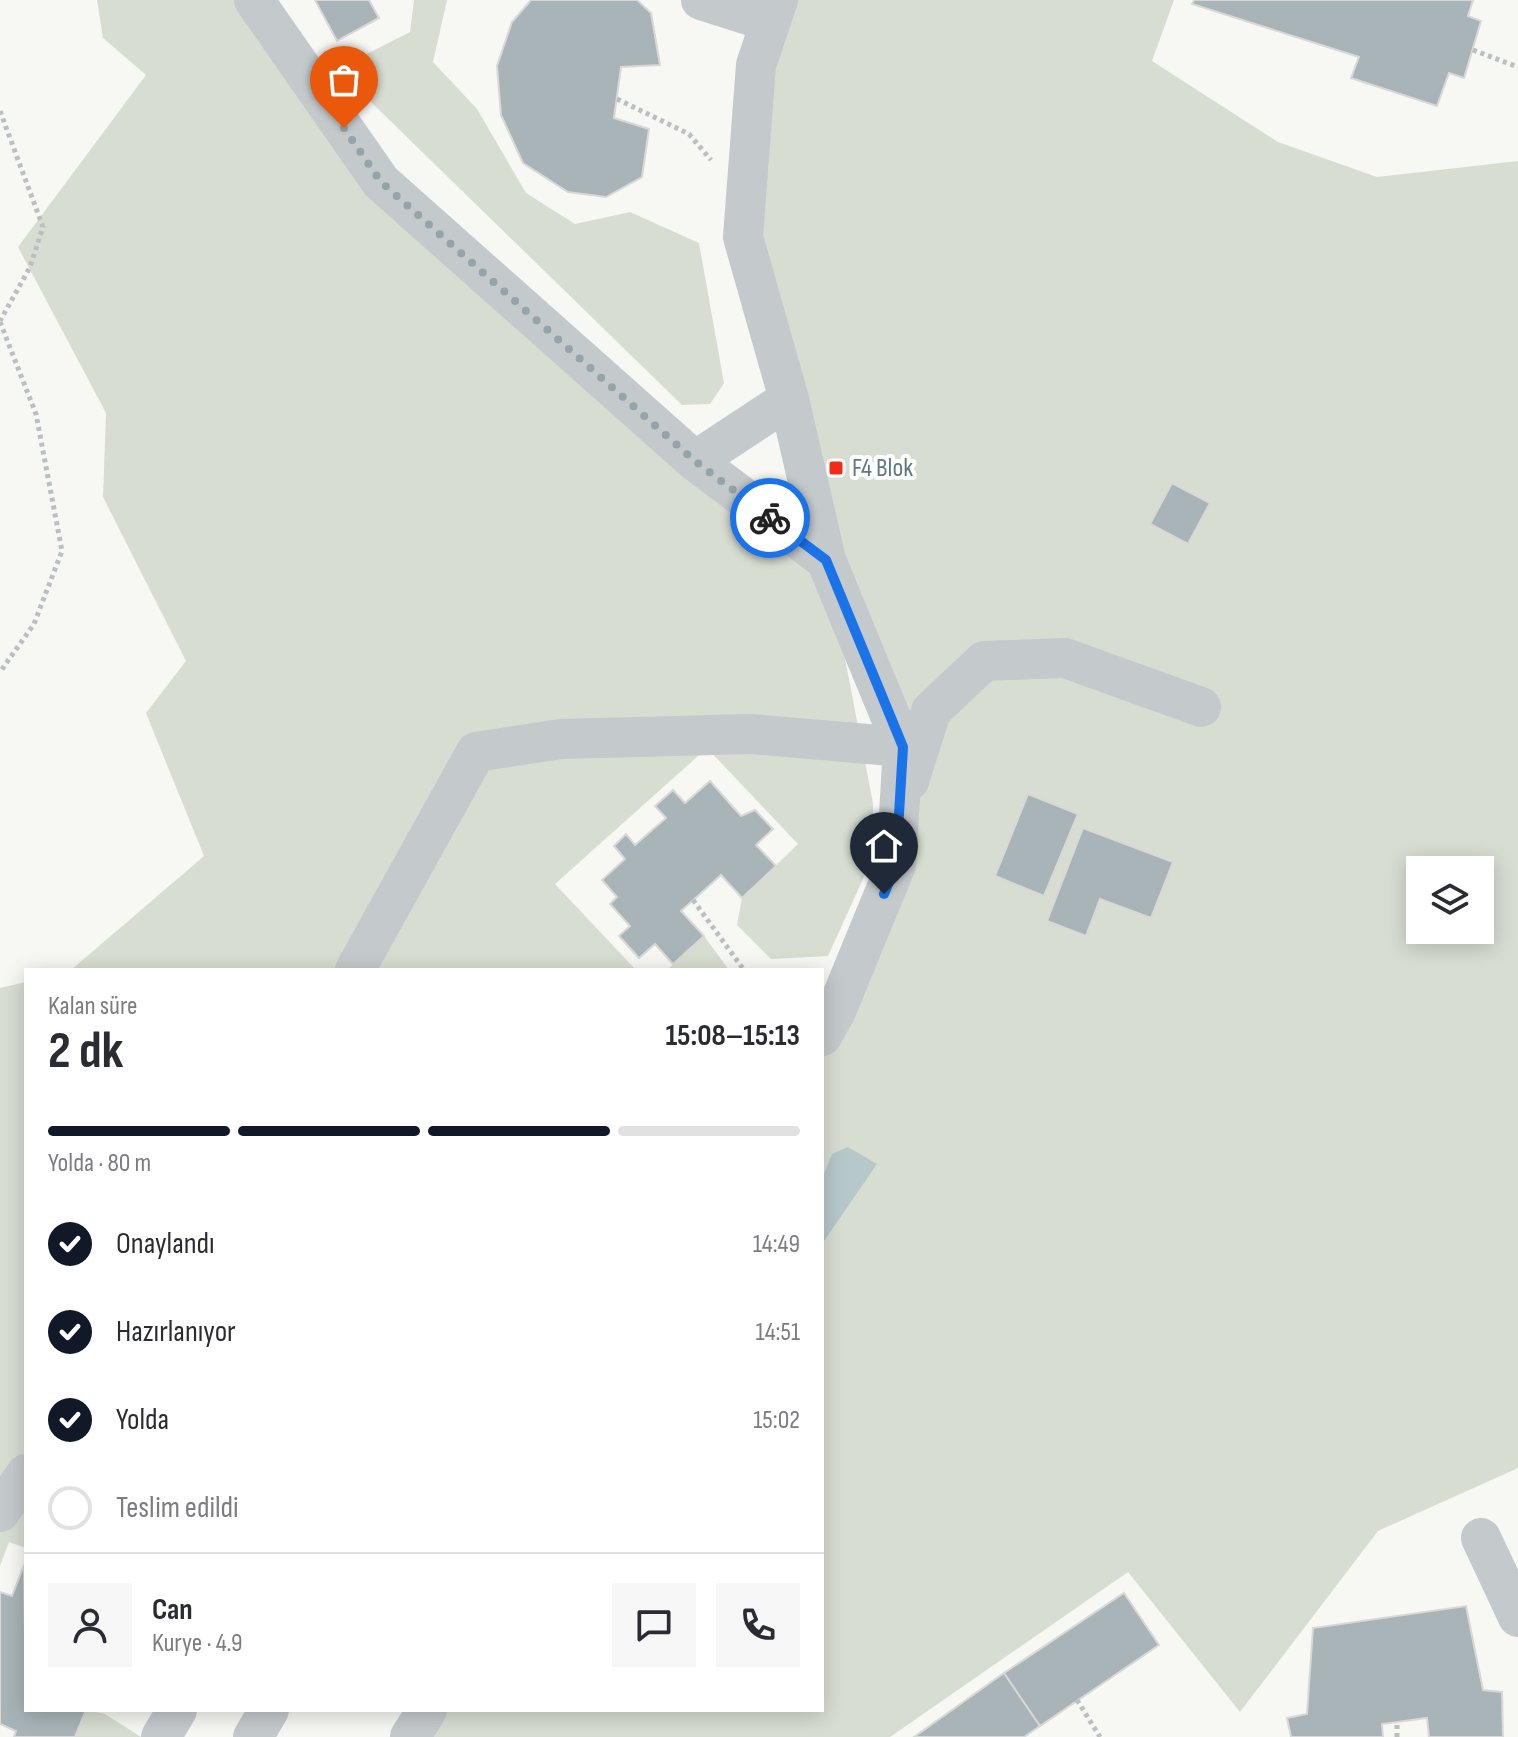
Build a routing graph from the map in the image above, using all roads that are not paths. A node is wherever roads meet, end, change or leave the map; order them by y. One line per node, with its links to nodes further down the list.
1 (254, 0): 5 (street)
2 (701, 0): 3 (street)
3 (774, 11): 4 (street)
4 (789, 399): 5 (street); 6 (street)
5 (695, 461): 6 (street)
6 (826, 560): 8 (street)
7 (1201, 707): 9 (street)
8 (903, 747): 9 (street); 10 (street)
9 (903, 800): 11 (street)
10 (356, 968)
11 (827, 1021)
12 (24, 1477): 13 (street)
13 (0, 1512)
14 (1481, 1538): 15 (street)
15 (1518, 1617)
16 (176, 1712): 19 (street)
17 (268, 1712): 20 (street)
18 (426, 1712): 21 (street)
19 (161, 1737)
20 (253, 1737)
21 (410, 1737)

